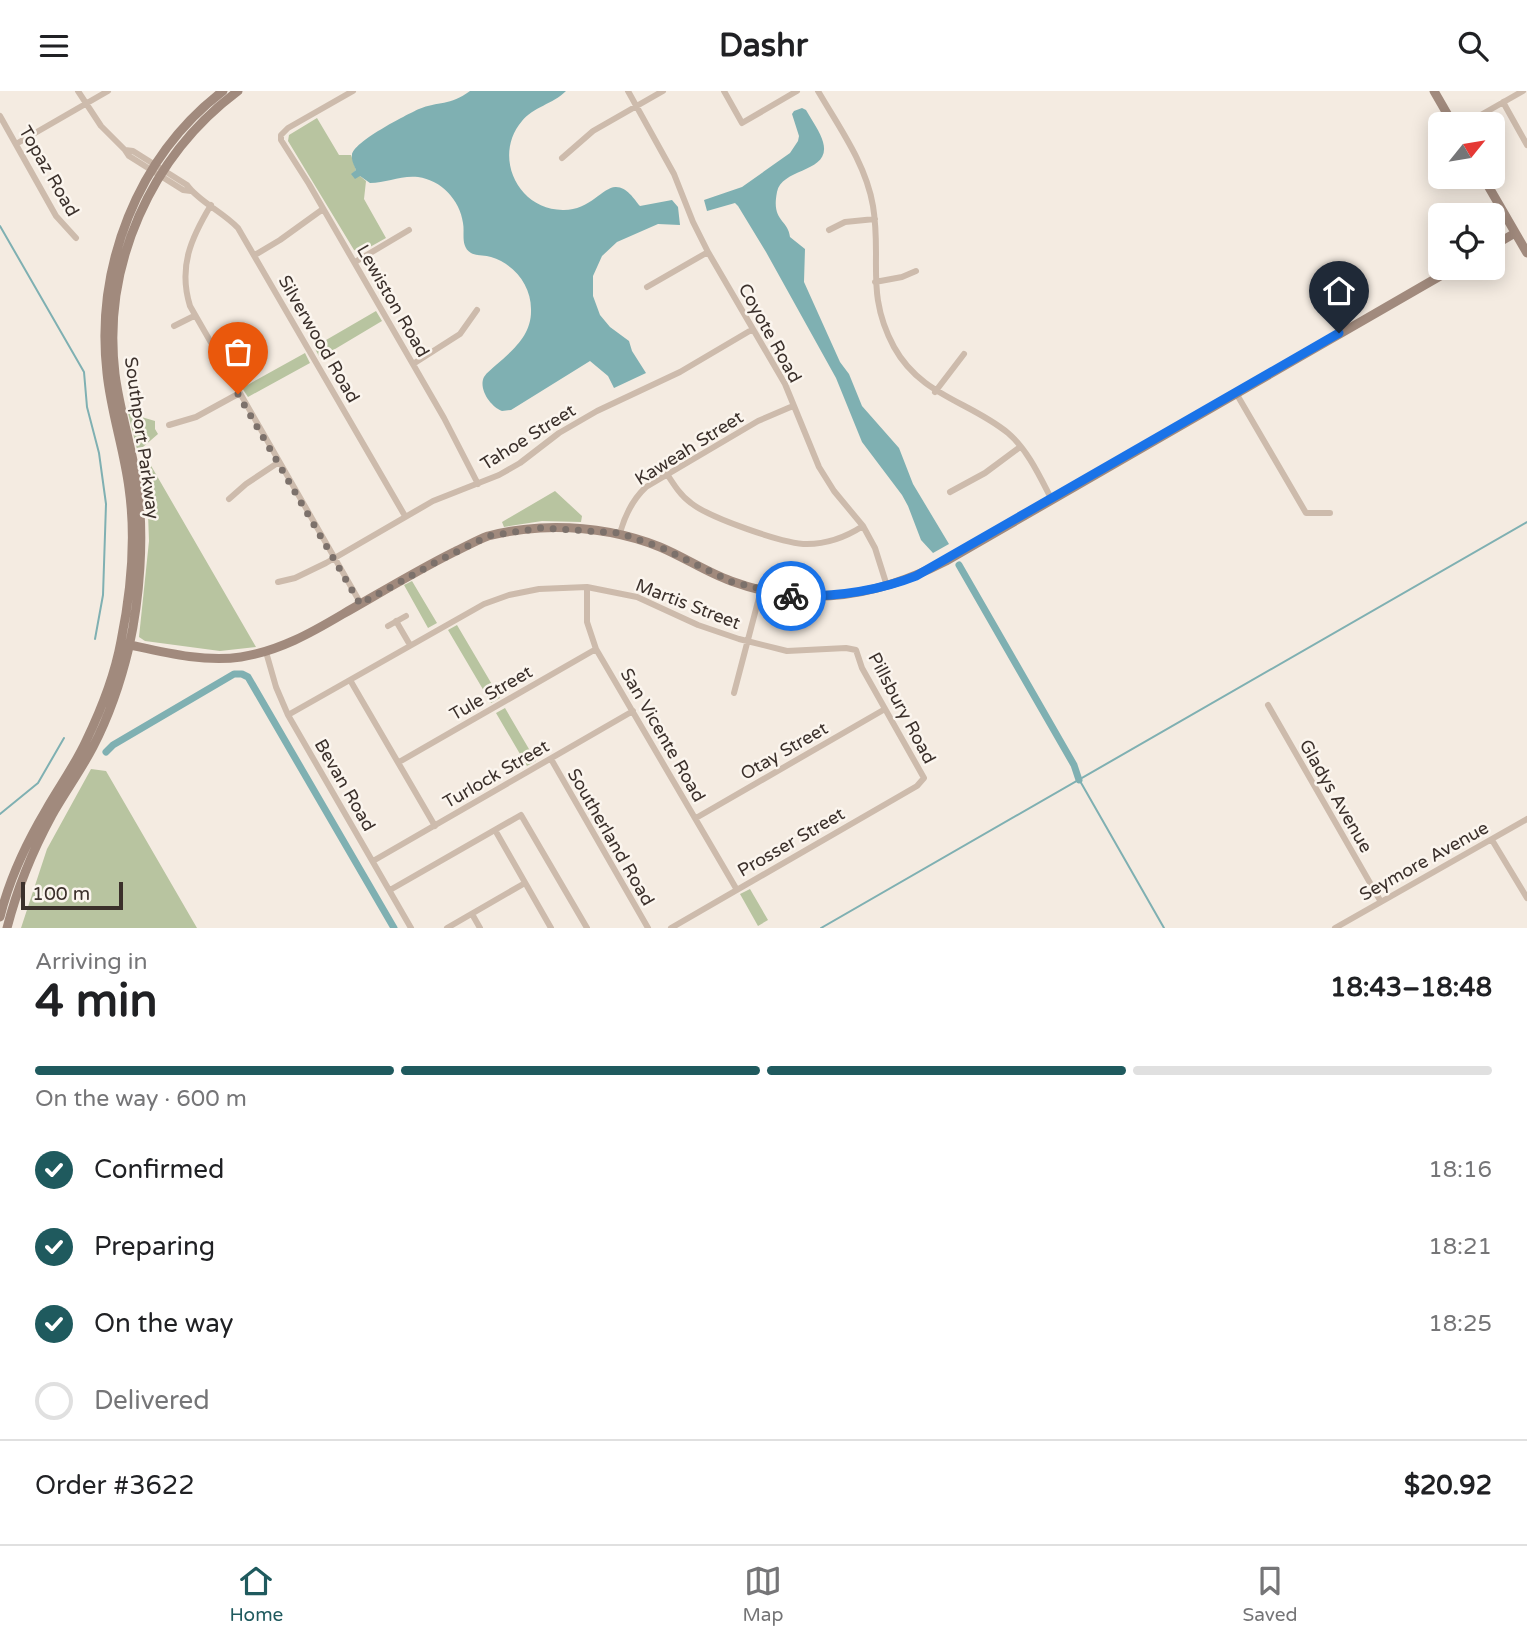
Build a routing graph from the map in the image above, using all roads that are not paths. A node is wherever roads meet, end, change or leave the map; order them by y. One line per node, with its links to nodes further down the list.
1 (78, 91): 14 (street, Silverwood Road)
2 (108, 91): 14 (street)
3 (223, 91): 22 (street, Southport Parkway)
4 (239, 91): 22 (street, Southport Parkway)
5 (352, 91): 25 (street, Lewiston Road)
6 (628, 91): 15 (street, Coyote Road)
7 (663, 91): 15 (street)
8 (724, 91): 9 (street)
9 (797, 91)
10 (818, 91): 26 (street)
11 (1434, 91): 16 (street)
12 (1522, 91): 13 (street)
13 (1503, 103): 17 (street); 20 (street)
14 (86, 105): 19 (street); 22 (street, Silverwood Road)
15 (637, 106): 21 (street); 32 (street, Coyote Road)
16 (1446, 112)
17 (1487, 112)
18 (0, 116): 19 (street, Topaz Road)
19 (16, 144): 30 (street, Topaz Road)
20 (1527, 145)
21 (562, 158)
22 (158, 170): 24 (street, Silverwood Road); 72 (street, Southport Parkway)
23 (1490, 189): 29 (street)
24 (211, 205): 34 (street, Silverwood Road); 41 (street)
25 (323, 208): 34 (street); 35 (street, Lewiston Road)
26 (875, 219): 28 (street); 38 (street)
27 (409, 230): 35 (street)
28 (829, 230)
29 (1515, 233): 31 (street); 33 (street)
30 (76, 238)
31 (1505, 239)
32 (708, 252): 39 (street); 43 (street, Coyote Road)
33 (1527, 253)
34 (255, 255): 59 (street, Silverwood Road)
35 (355, 263): 45 (street, Lewiston Road)
36 (916, 271): 38 (street)
37 (1433, 280): 47 (street)
38 (875, 282): 46 (street)
39 (646, 287)
40 (477, 310): 45 (street)
41 (194, 316): 42 (street); 48 (street)
42 (174, 326)
43 (753, 329): 49 (street, Coyote Road); 54 (street, Tahoe Street)
44 (964, 353): 46 (street)
45 (413, 363): 54 (street, Lewiston Road)
46 (935, 392): 51 (street)
47 (1236, 393): 57 (street); 58 (street)
48 (238, 394): 50 (street); 52 (street)
49 (793, 406): 53 (street, Kaweah Street); 60 (street, Coyote Road)
50 (169, 425)
51 (1020, 447): 55 (street); 57 (street)
52 (279, 462): 56 (street); 62 (street)
53 (667, 474): 60 (street); 61 (street, Kaweah Street)
54 (478, 484): 59 (street, Tahoe Street)
55 (950, 492)
56 (229, 499)
57 (1052, 499): 65 (street)
58 (1330, 513)
59 (405, 516): 62 (street, Tahoe Street)
60 (863, 526): 65 (street, Coyote Road)
61 (620, 533): 66 (street); 67 (street)
62 (334, 558): 63 (street, Tahoe Street); 67 (street)
63 (278, 583)
64 (587, 587): 71 (street, Martis Street); 73 (street, Martis Street); 74 (street, San Vicente Road)
65 (887, 587): 66 (street)
66 (761, 590): 71 (street)
67 (360, 604): 76 (street)
68 (406, 616): 69 (street)
69 (396, 621): 70 (street); 73 (street)
70 (387, 626)
71 (749, 641): 75 (street, Martis Street); 78 (street)
72 (125, 644): 76 (street); 98 (street, Southport Parkway); 99 (street, Southport Parkway)
73 (410, 645): 77 (street, Martis Street)
74 (596, 649): 81 (street, San Vicente Road); 84 (street, Tule Street)
75 (856, 650): 80 (street, Pillsbury Road)
76 (266, 652): 82 (street, Bevan Road)
77 (351, 680): 82 (street, Martis Street); 84 (street)
78 (734, 693)
79 (1268, 705): 96 (street, Gladys Avenue)
80 (886, 709): 85 (street, Pillsbury Road); 86 (street, Otay Street)
81 (633, 711): 83 (street, Turlock Street); 86 (street, San Vicente Road)
82 (288, 715): 91 (street, Bevan Road)
83 (551, 759): 88 (street, Turlock Street); 105 (street, Southerland Road)
84 (399, 762): 88 (street)
85 (924, 778): 94 (street, Prosser Street)
86 (696, 818): 94 (street, San Vicente Road)
87 (1527, 819): 90 (street, Seymore Avenue)
88 (435, 825): 91 (street, Turlock Street)
89 (495, 830): 92 (street); 93 (street); 104 (street)
90 (1493, 839): 95 (street); 96 (street, Seymore Avenue)
91 (373, 861): 93 (street, Bevan Road)
92 (525, 883): 97 (street); 103 (street)
93 (390, 890): 100 (street, Bevan Road)
94 (737, 890): 106 (street, Prosser Street)
95 (1527, 898)
96 (1381, 901): 107 (street, Seymore Avenue)
97 (472, 914): 101 (street); 102 (street)
98 (0, 917)
99 (7, 928)
100 (411, 928)
101 (447, 928)
102 (480, 928)
103 (551, 928)
104 (587, 928)
105 (648, 928)
106 (671, 928)
107 (1335, 928)

